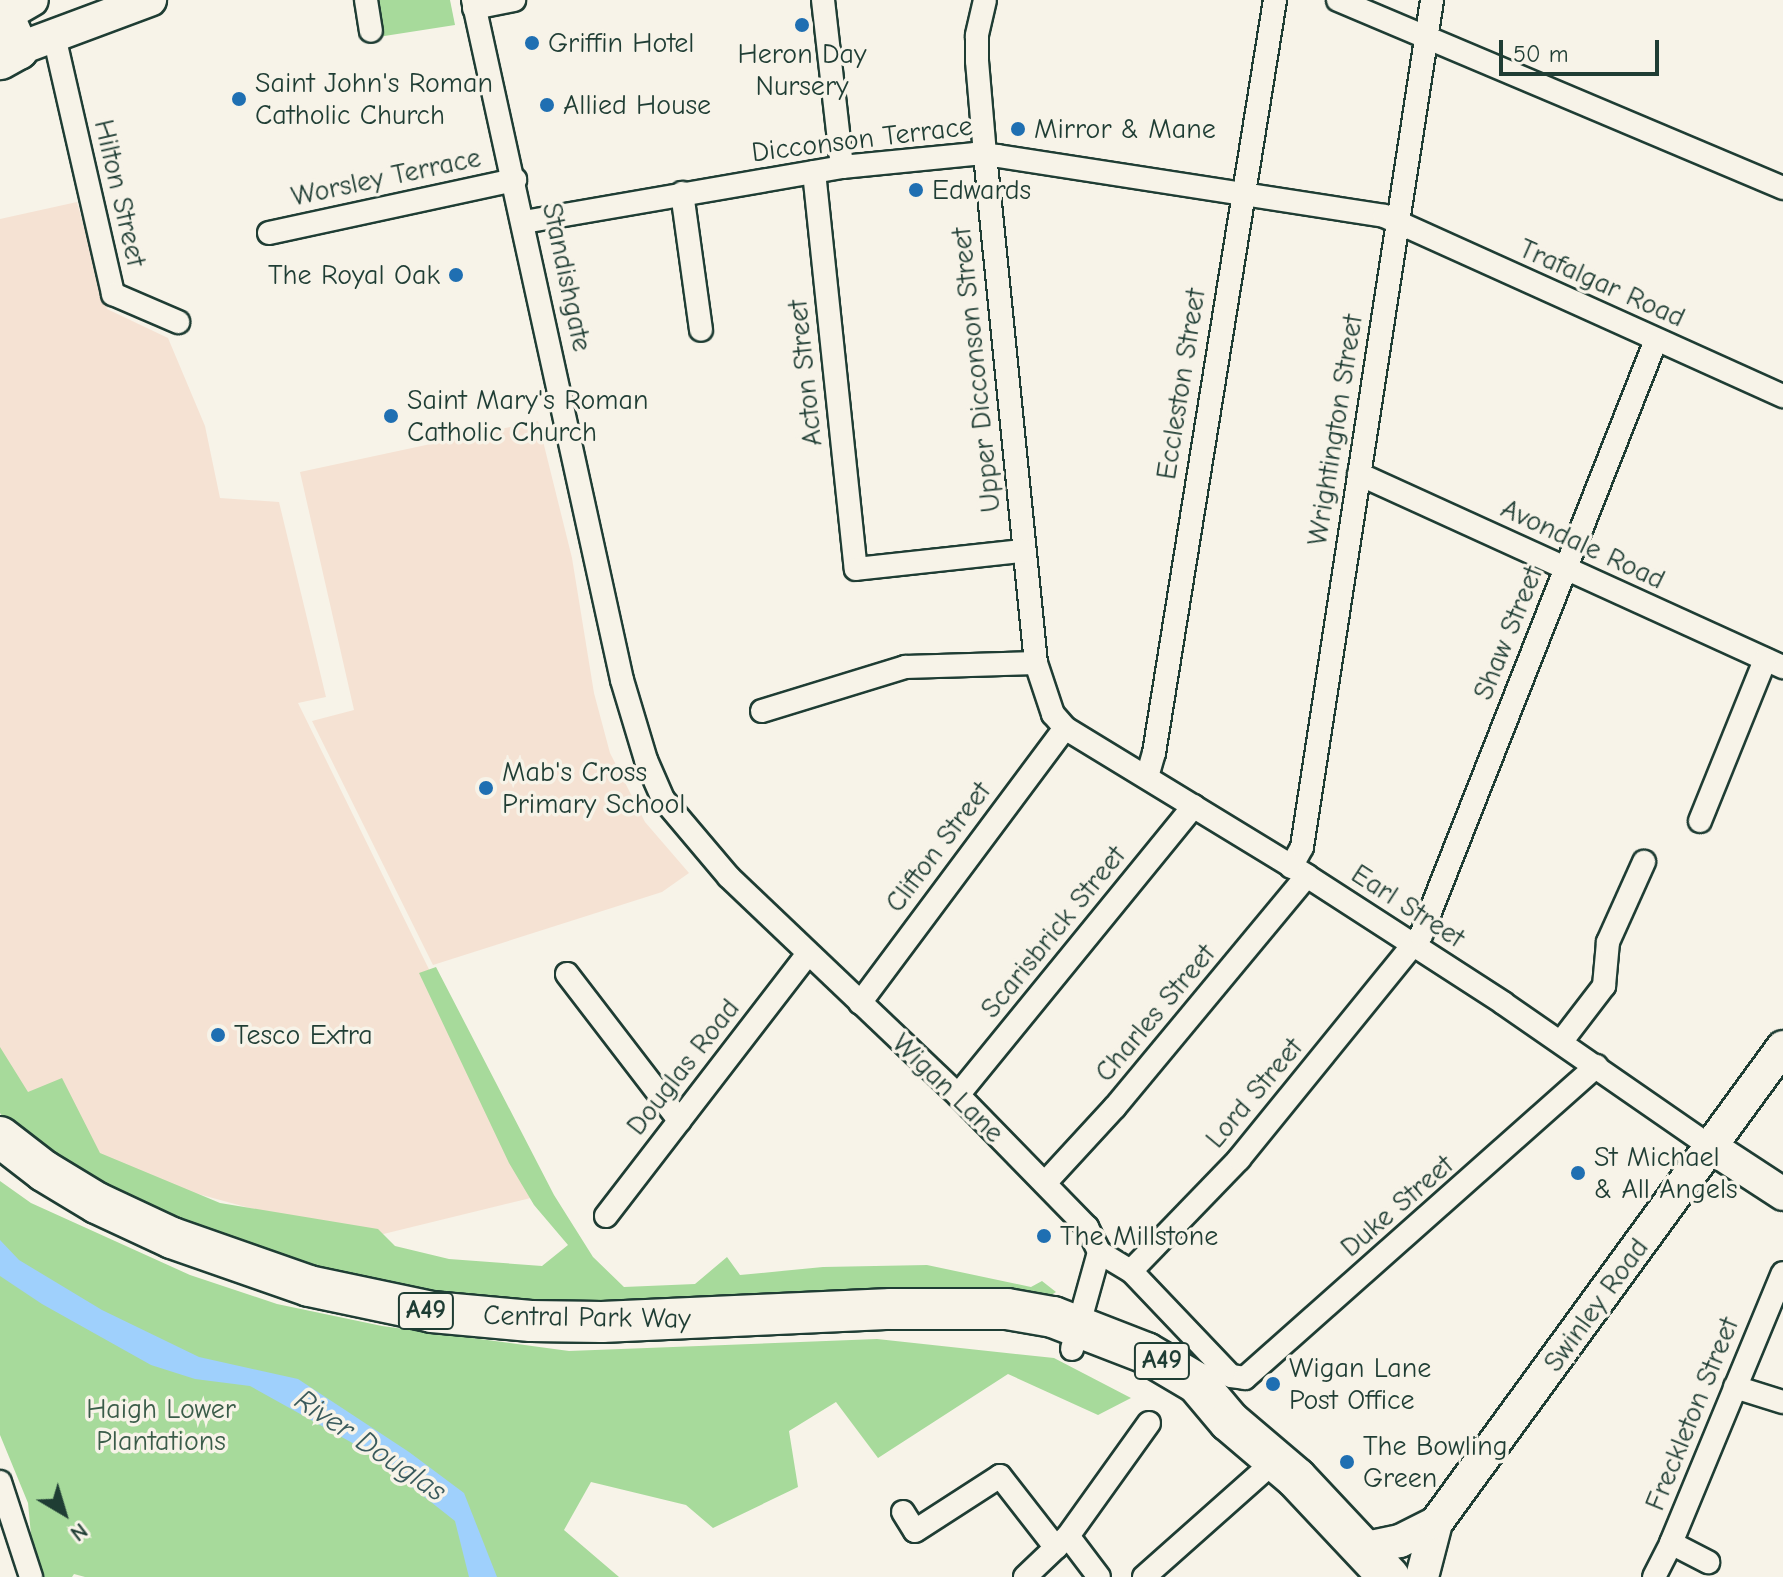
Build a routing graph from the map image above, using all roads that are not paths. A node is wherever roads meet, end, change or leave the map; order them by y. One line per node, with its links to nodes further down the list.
1 (150, 0): 10 (street)
2 (366, 0): 11 (street)
3 (514, 0): 9 (street)
4 (823, 0): 14 (street)
5 (985, 0): 13 (street, Upper Dicconson Street)
6 (1275, 0): 19 (street, Eccleston Street)
7 (1338, 0): 12 (street)
8 (1432, 0): 12 (street, Wrightington Street)
9 (474, 4): 16 (street, Standishgate)
10 (15, 27): 23 (street, Hilton Street)
11 (371, 31)
12 (1426, 36): 17 (street); 21 (street, Wrightington Street)
13 (985, 154): 14 (street, Dicconson Terrace); 19 (street, Dicconson Terrace); 28 (street, Upper Dicconson Street)
14 (842, 167): 15 (street, Dicconson Terrace)
15 (814, 172): 18 (street, Dicconson Terrace); 28 (street, Acton Street)
16 (515, 180): 20 (street, Standishgate); 22 (street, Worsley Terrace)
17 (1783, 188)
18 (682, 193): 20 (street, Dicconson Terrace); 24 (street)
19 (1242, 195): 21 (street, Dicconson Terrace); 34 (street, Eccleston Street)
20 (524, 222): 35 (street, Standishgate)
21 (1398, 222): 25 (street, Trafalgar Road); 27 (street, Wrightington Street)
22 (269, 233)
23 (178, 322)
24 (701, 330)
25 (1656, 340): 26 (street, Trafalgar Road); 29 (street, Shaw Street)
26 (1783, 396)
27 (1359, 474): 29 (street, Avondale Road); 39 (street, Wrightington Street)
28 (1023, 551): 30 (street, Upper Dicconson Street)
29 (1565, 570): 31 (street, Avondale Road); 40 (street, Shaw Street)
30 (1036, 663): 32 (street); 33 (street, Upper Dicconson Street)
31 (1774, 663): 37 (street)
32 (762, 711)
33 (1065, 728): 34 (street, Earl Street); 43 (street, Clifton Street)
34 (1147, 777): 36 (street, Earl Street)
35 (663, 799): 41 (street, Wigan Lane)
36 (1194, 806): 39 (street, Earl Street); 47 (street, Scarisbrick Street)
37 (1700, 821)
38 (1644, 862): 44 (street)
39 (1299, 872): 40 (street, Earl Street); 51 (street, Charles Street)
40 (1415, 946): 44 (street, Earl Street); 55 (street, Lord Street)
41 (808, 954): 43 (street, Wigan Lane); 48 (street, Douglas Road)
42 (567, 974): 48 (street)
43 (860, 1003): 47 (street, Wigan Lane)
44 (1561, 1042): 46 (street, Earl Street)
45 (1783, 1047): 50 (street, Swinley Road)
46 (1597, 1066): 50 (street, Earl Street); 58 (street, Duke Street)
47 (958, 1095): 51 (street, Wigan Lane)
48 (680, 1121): 53 (street, Douglas Road)
49 (0, 1137): 57 (highway, Central Park Way / A49)
50 (1711, 1147): 52 (street); 66 (street, Swinley Road)
51 (1045, 1183): 54 (street, Wigan Lane)
52 (1783, 1194)
53 (606, 1216)
54 (1099, 1252): 55 (street, Wigan Lane); 57 (street)
55 (1131, 1271): 58 (street, Wigan Lane)
56 (1783, 1273): 59 (street, Freckleton Street)
57 (1075, 1337): 61 (highway, Central Park Way / A49); 62 (highway, A49)
58 (1231, 1376)
59 (1735, 1387): 60 (street); 68 (street, Freckleton Street)
60 (1783, 1402)
61 (1160, 1407): 62 (highway, A49); 67 (street)
62 (1229, 1421): 63 (highway, A49)
63 (1277, 1459): 70 (highway, A49); 74 (street)
64 (0, 1482): 71 (street)
65 (903, 1512): 67 (street)
66 (1436, 1523): 70 (street, Swinley Road); 75 (street, Swinley Road)
67 (1062, 1542): 72 (street); 73 (street)
68 (1671, 1543): 69 (street); 76 (street, Freckleton Street)
69 (1708, 1562)
70 (1376, 1563)
71 (31, 1577)
72 (1025, 1577)
73 (1099, 1577)
74 (1144, 1577)
75 (1422, 1577)
76 (1654, 1577)

